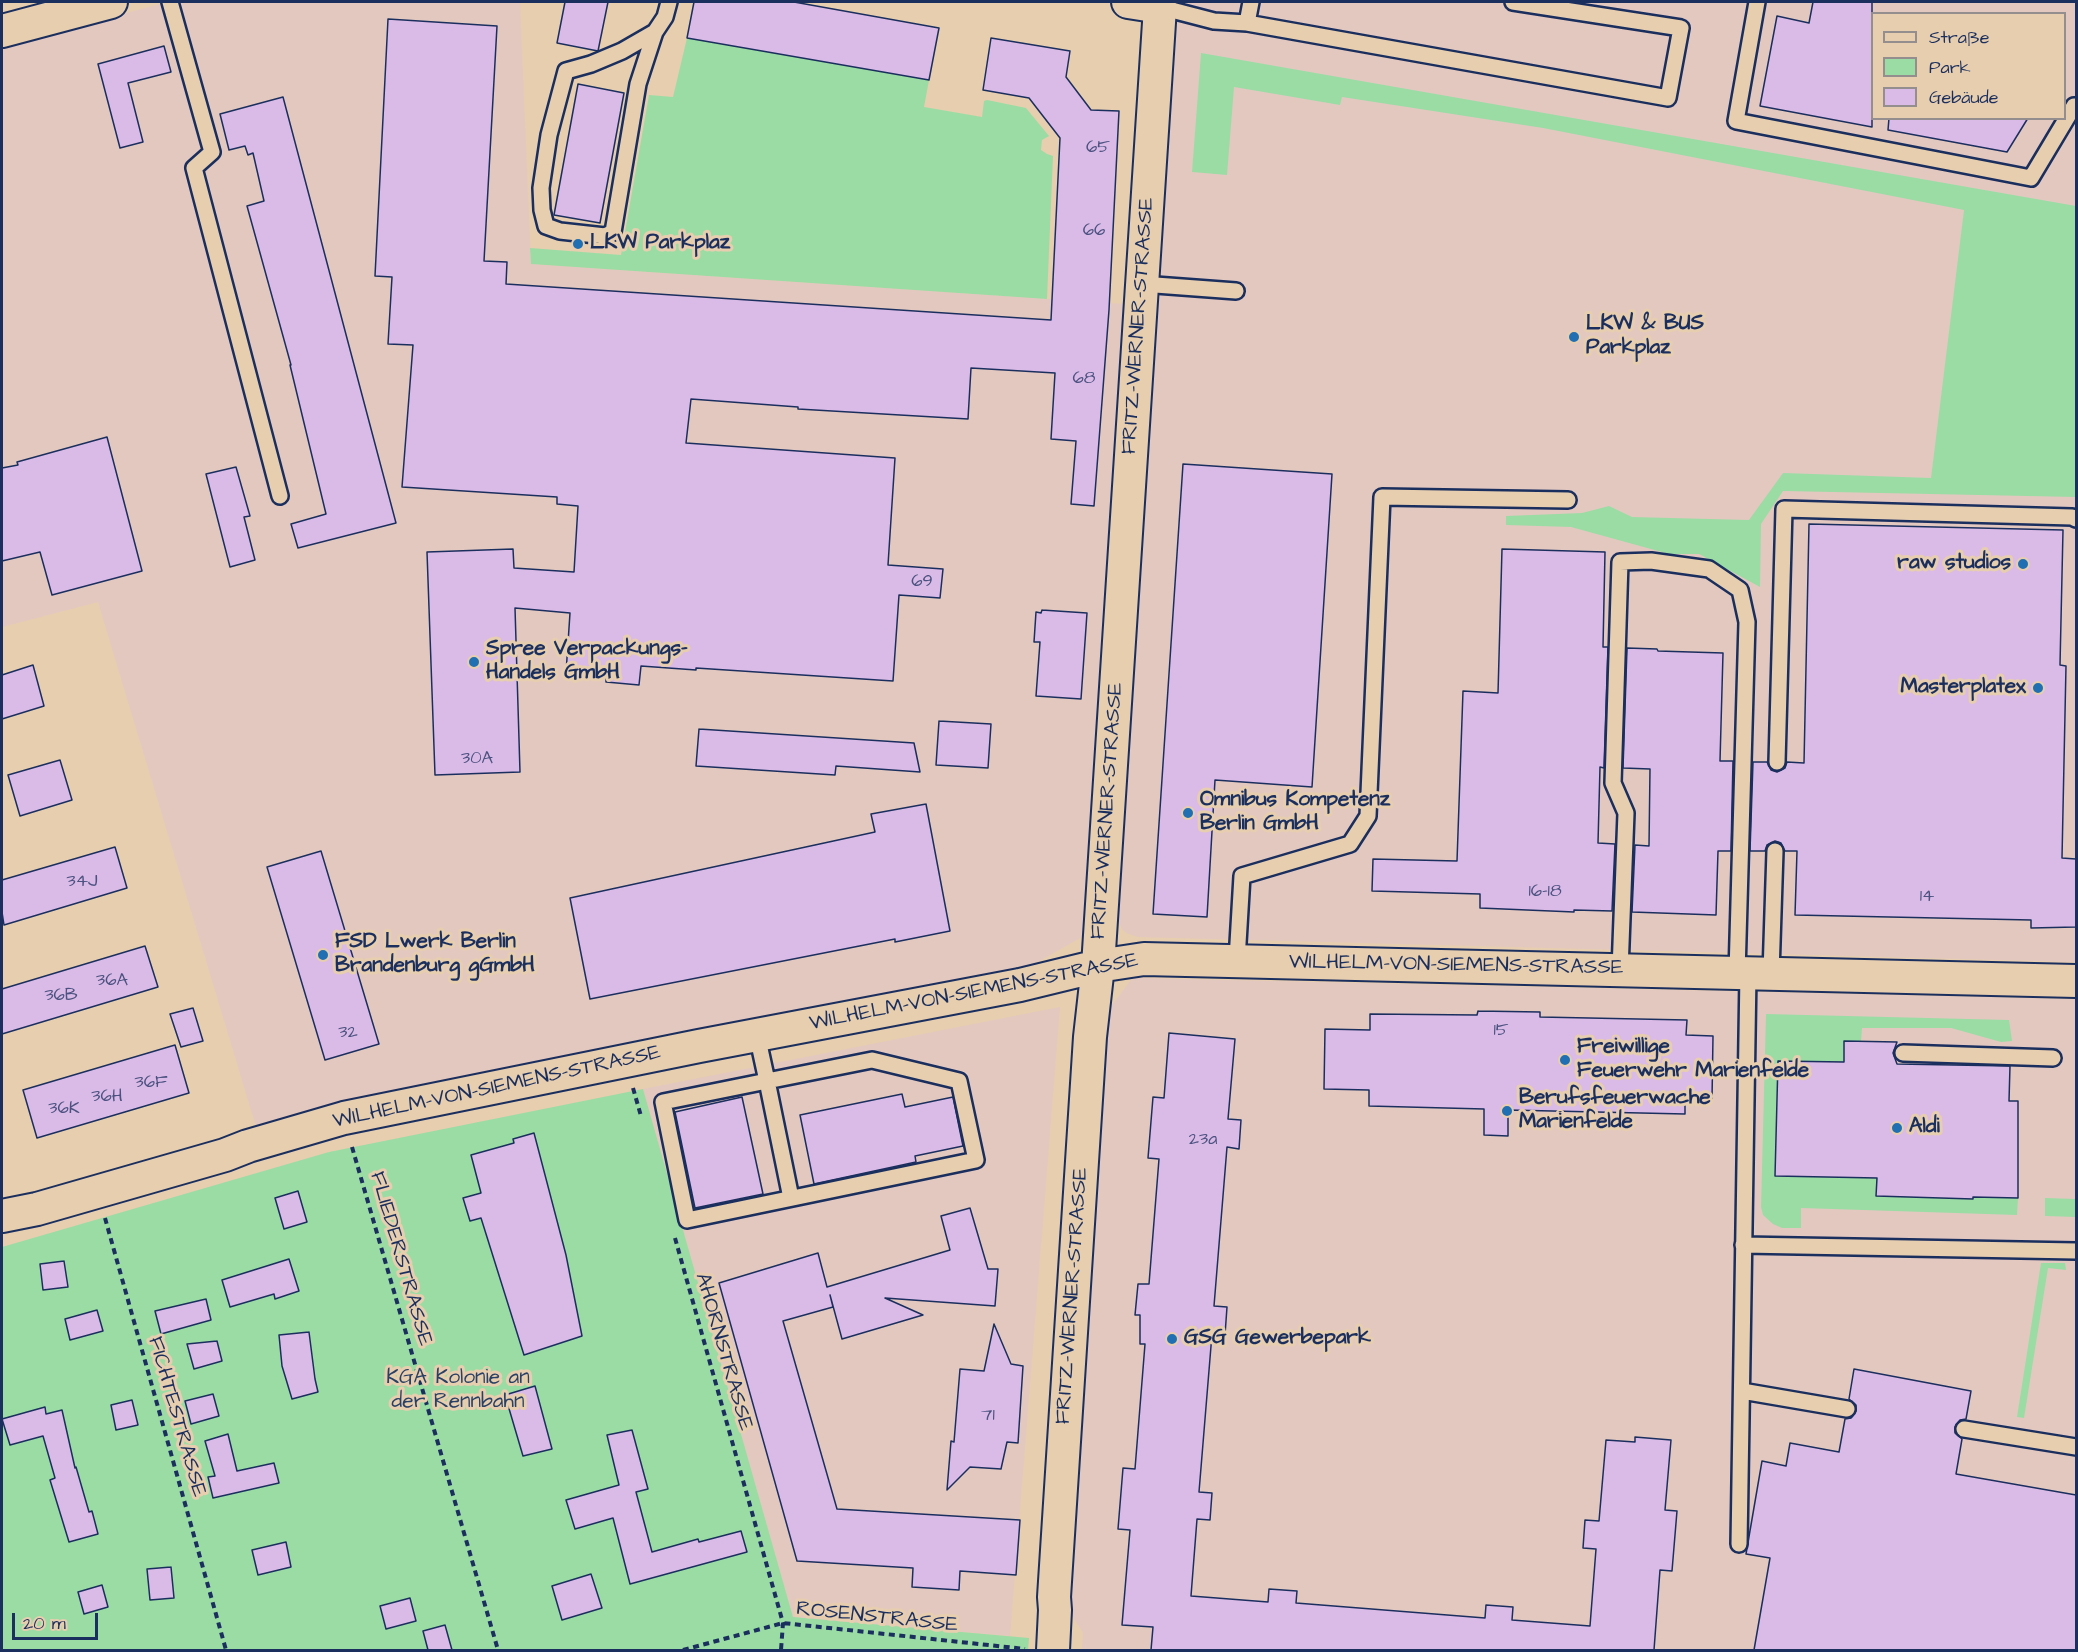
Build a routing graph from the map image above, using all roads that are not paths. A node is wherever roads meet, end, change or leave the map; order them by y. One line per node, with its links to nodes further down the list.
1 (111, 2): 10 (street)
2 (170, 2): 17 (lane)
3 (669, 2): 11 (lane)
4 (1128, 2): 8 (street)
5 (1251, 2): 9 (lane)
6 (1513, 2): 9 (lane)
7 (1757, 2): 14 (lane)
8 (1160, 4): 9 (lane); 15 (street, FRITZ-WERNER-STRASSE)
9 (1247, 23)
10 (2, 31)
11 (656, 32): 11 (lane)
12 (2076, 106): 13 (lane)
13 (2066, 119)
14 (2066, 120)
15 (1142, 284): 16 (lane); 23 (street, FRITZ-WERNER-STRASSE)
16 (1236, 291)
17 (280, 496)
18 (1568, 500): 22 (lane)
19 (2076, 519): 20 (lane)
20 (1777, 762)
21 (1775, 851): 25 (lane)
22 (1237, 960): 23 (street, WILHELM-VON-SIEMENS-STRASSE); 24 (street, WILHELM-VON-SIEMENS-STRASSE)
23 (1098, 966): 27 (street, WILHELM-VON-SIEMENS-STRASSE); 40 (street, FRITZ-WERNER-STRASSE)
24 (1620, 970): 25 (street, WILHELM-VON-SIEMENS-STRASSE); 25 (lane)
25 (1752, 973): 26 (street, WILHELM-VON-SIEMENS-STRASSE); 33 (lane)
26 (2076, 981)
27 (757, 1035): 30 (lane); 32 (street, WILHELM-VON-SIEMENS-STRASSE)
28 (1902, 1053): 29 (lane)
29 (2053, 1058)
30 (767, 1081): 31 (lane); 31 (lane); 31 (lane)
31 (791, 1198)
32 (2, 1216)
33 (1743, 1245): 34 (lane); 35 (lane)
34 (2076, 1251)
35 (1742, 1391): 36 (lane); 39 (lane)
36 (1847, 1409)
37 (1964, 1429): 38 (lane)
38 (2076, 1447)
39 (1739, 1544)
40 (1040, 1650)

